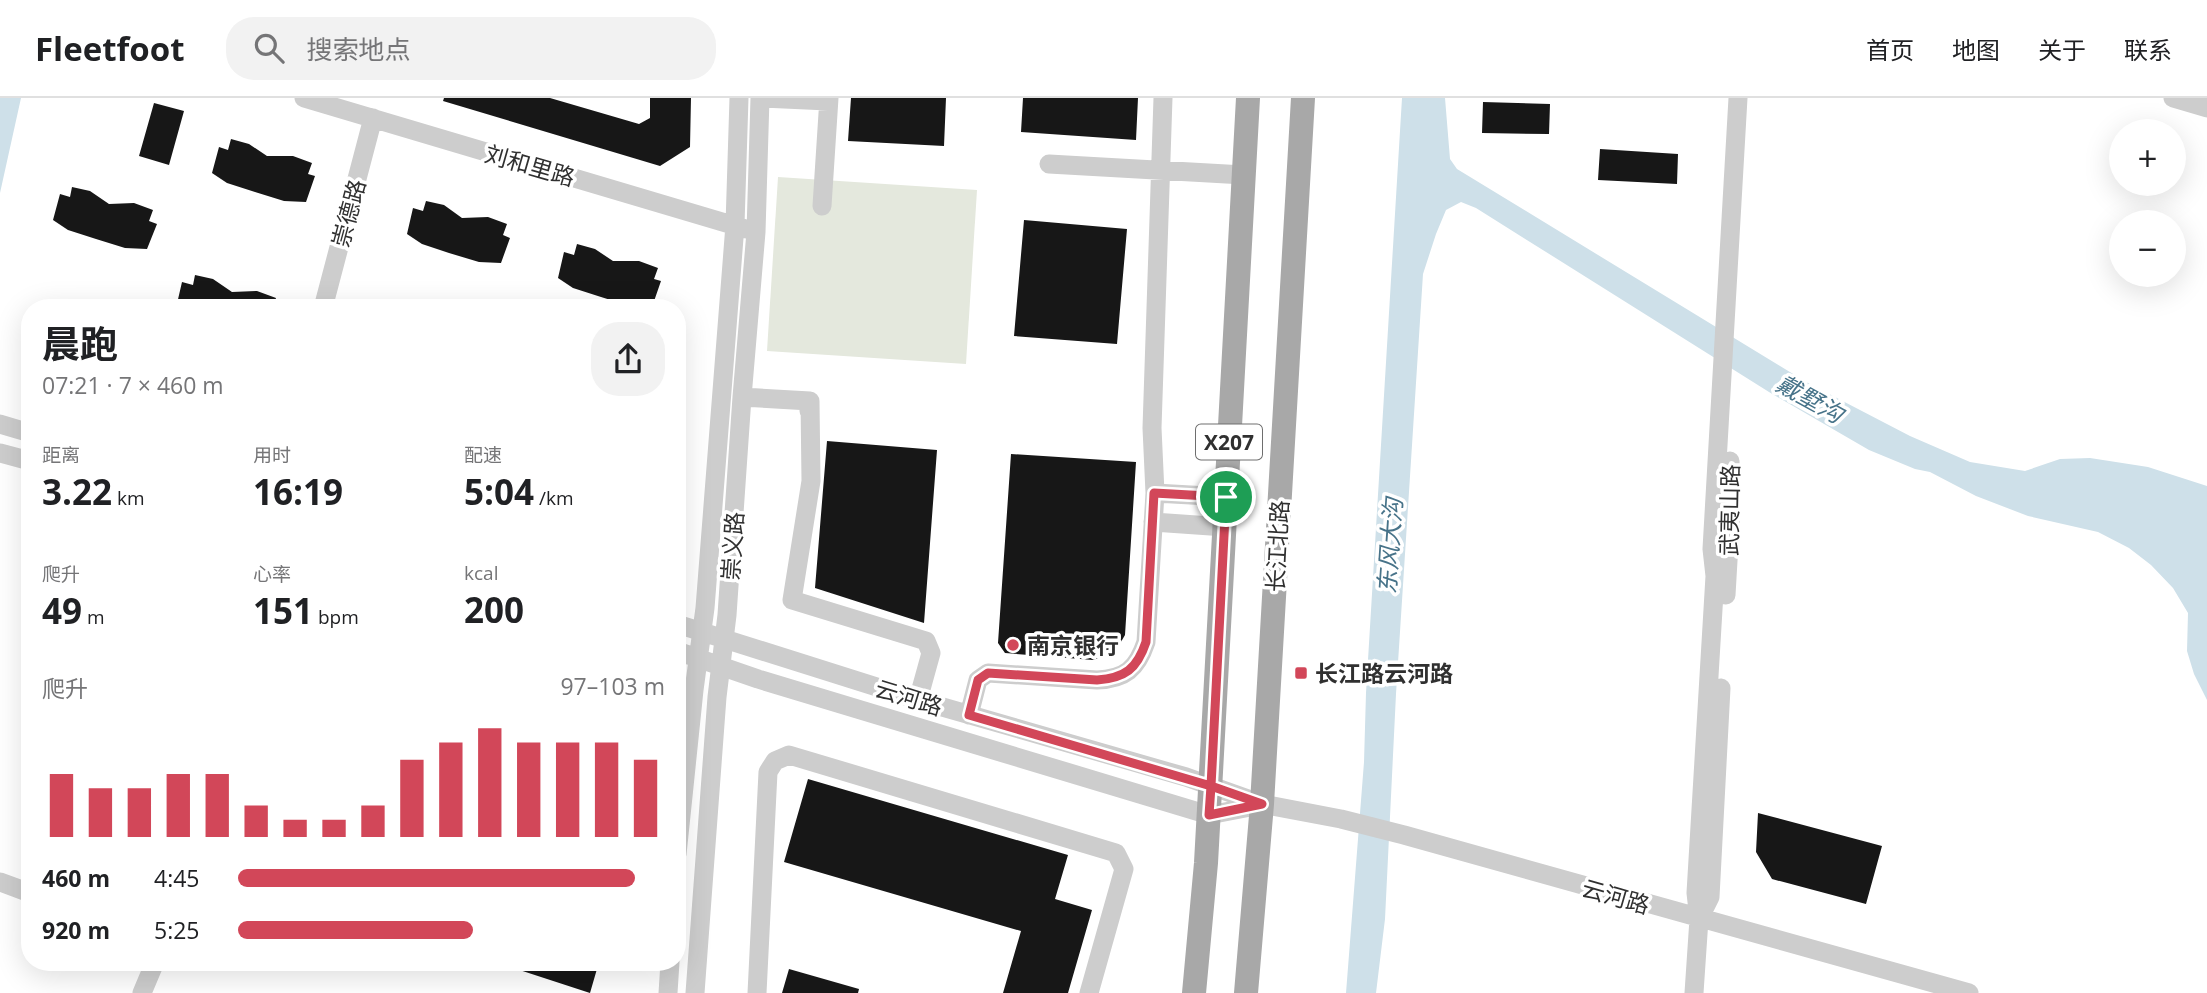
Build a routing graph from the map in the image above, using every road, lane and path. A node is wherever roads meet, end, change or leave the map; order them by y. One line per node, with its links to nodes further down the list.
1 (304, 98): 12 (street, 刘和里路)
2 (739, 98): 17 (street, 崇义路)
3 (760, 98): 10 (street); 18 (street, 崇义路)
4 (1163, 98): 14 (street)
5 (1248, 98): 15 (main road, X207)
6 (1303, 98): 42 (main road, 长江北路 / X207)
7 (1738, 98): 20 (street, 武夷山路)
8 (1752, 98): 20 (street, 武夷山路)
9 (2173, 98): 11 (street)
10 (829, 100): 16 (street)
11 (2207, 107)
12 (373, 118): 17 (street, 刘和里路); 19 (street, 崇德路)
13 (1049, 164): 14 (street)
14 (1161, 171): 15 (street); 27 (street)
15 (1244, 175): 28 (main road, X207)
16 (822, 206)
17 (735, 225): 18 (street, 刘和里路); 33 (street, 崇义路)
18 (756, 232): 21 (street, 崇义路)
19 (325, 299)
20 (1731, 329): 46 (street, 武夷山路)
21 (741, 397): 22 (street); 34 (street, 崇义路)
22 (810, 401): 31 (street); 38 (street)
23 (0, 424): 24 (street)
24 (21, 430)
25 (0, 453): 26 (street)
26 (21, 459)
27 (1154, 493): 28 (street); 29 (street)
28 (1226, 497): 30 (main road, X207)
29 (1153, 522): 30 (street); 39 (street)
30 (1225, 527): 41 (main road, X207)
31 (786, 570)
32 (686, 627): 33 (street, 云河路)
33 (702, 631): 34 (street, 云河路); 36 (street, 崇义路)
34 (723, 639): 37 (street, 崇义路); 38 (street, 云河路)
35 (686, 654): 36 (street, 云河路)
36 (698, 658): 37 (street, 云河路); 40 (street, 崇义路)
37 (720, 665): 43 (street, 云河路); 51 (street, 崇义路)
38 (918, 700): 39 (street, 云河路)
39 (969, 715): 41 (street, 云河路)
40 (686, 770)
41 (1211, 786): 42 (street, 云河路); 43 (main road, X207)
42 (1262, 804): 43 (street, 云河路); 46 (street, 云河路); 55 (main road, 长江北路 / X207)
43 (1209, 815): 54 (main road, X207)
44 (0, 883): 45 (street)
45 (21, 890)
46 (1699, 919): 56 (street, 武夷山路); 57 (street, 云河路)
47 (151, 971): 49 (street)
48 (669, 971): 50 (street)
49 (142, 993)
50 (668, 993)
51 (695, 993)
52 (757, 993): 53 (street)
53 (1089, 993)
54 (1194, 993)
55 (1246, 993)
56 (1694, 993)
57 (1969, 993)

